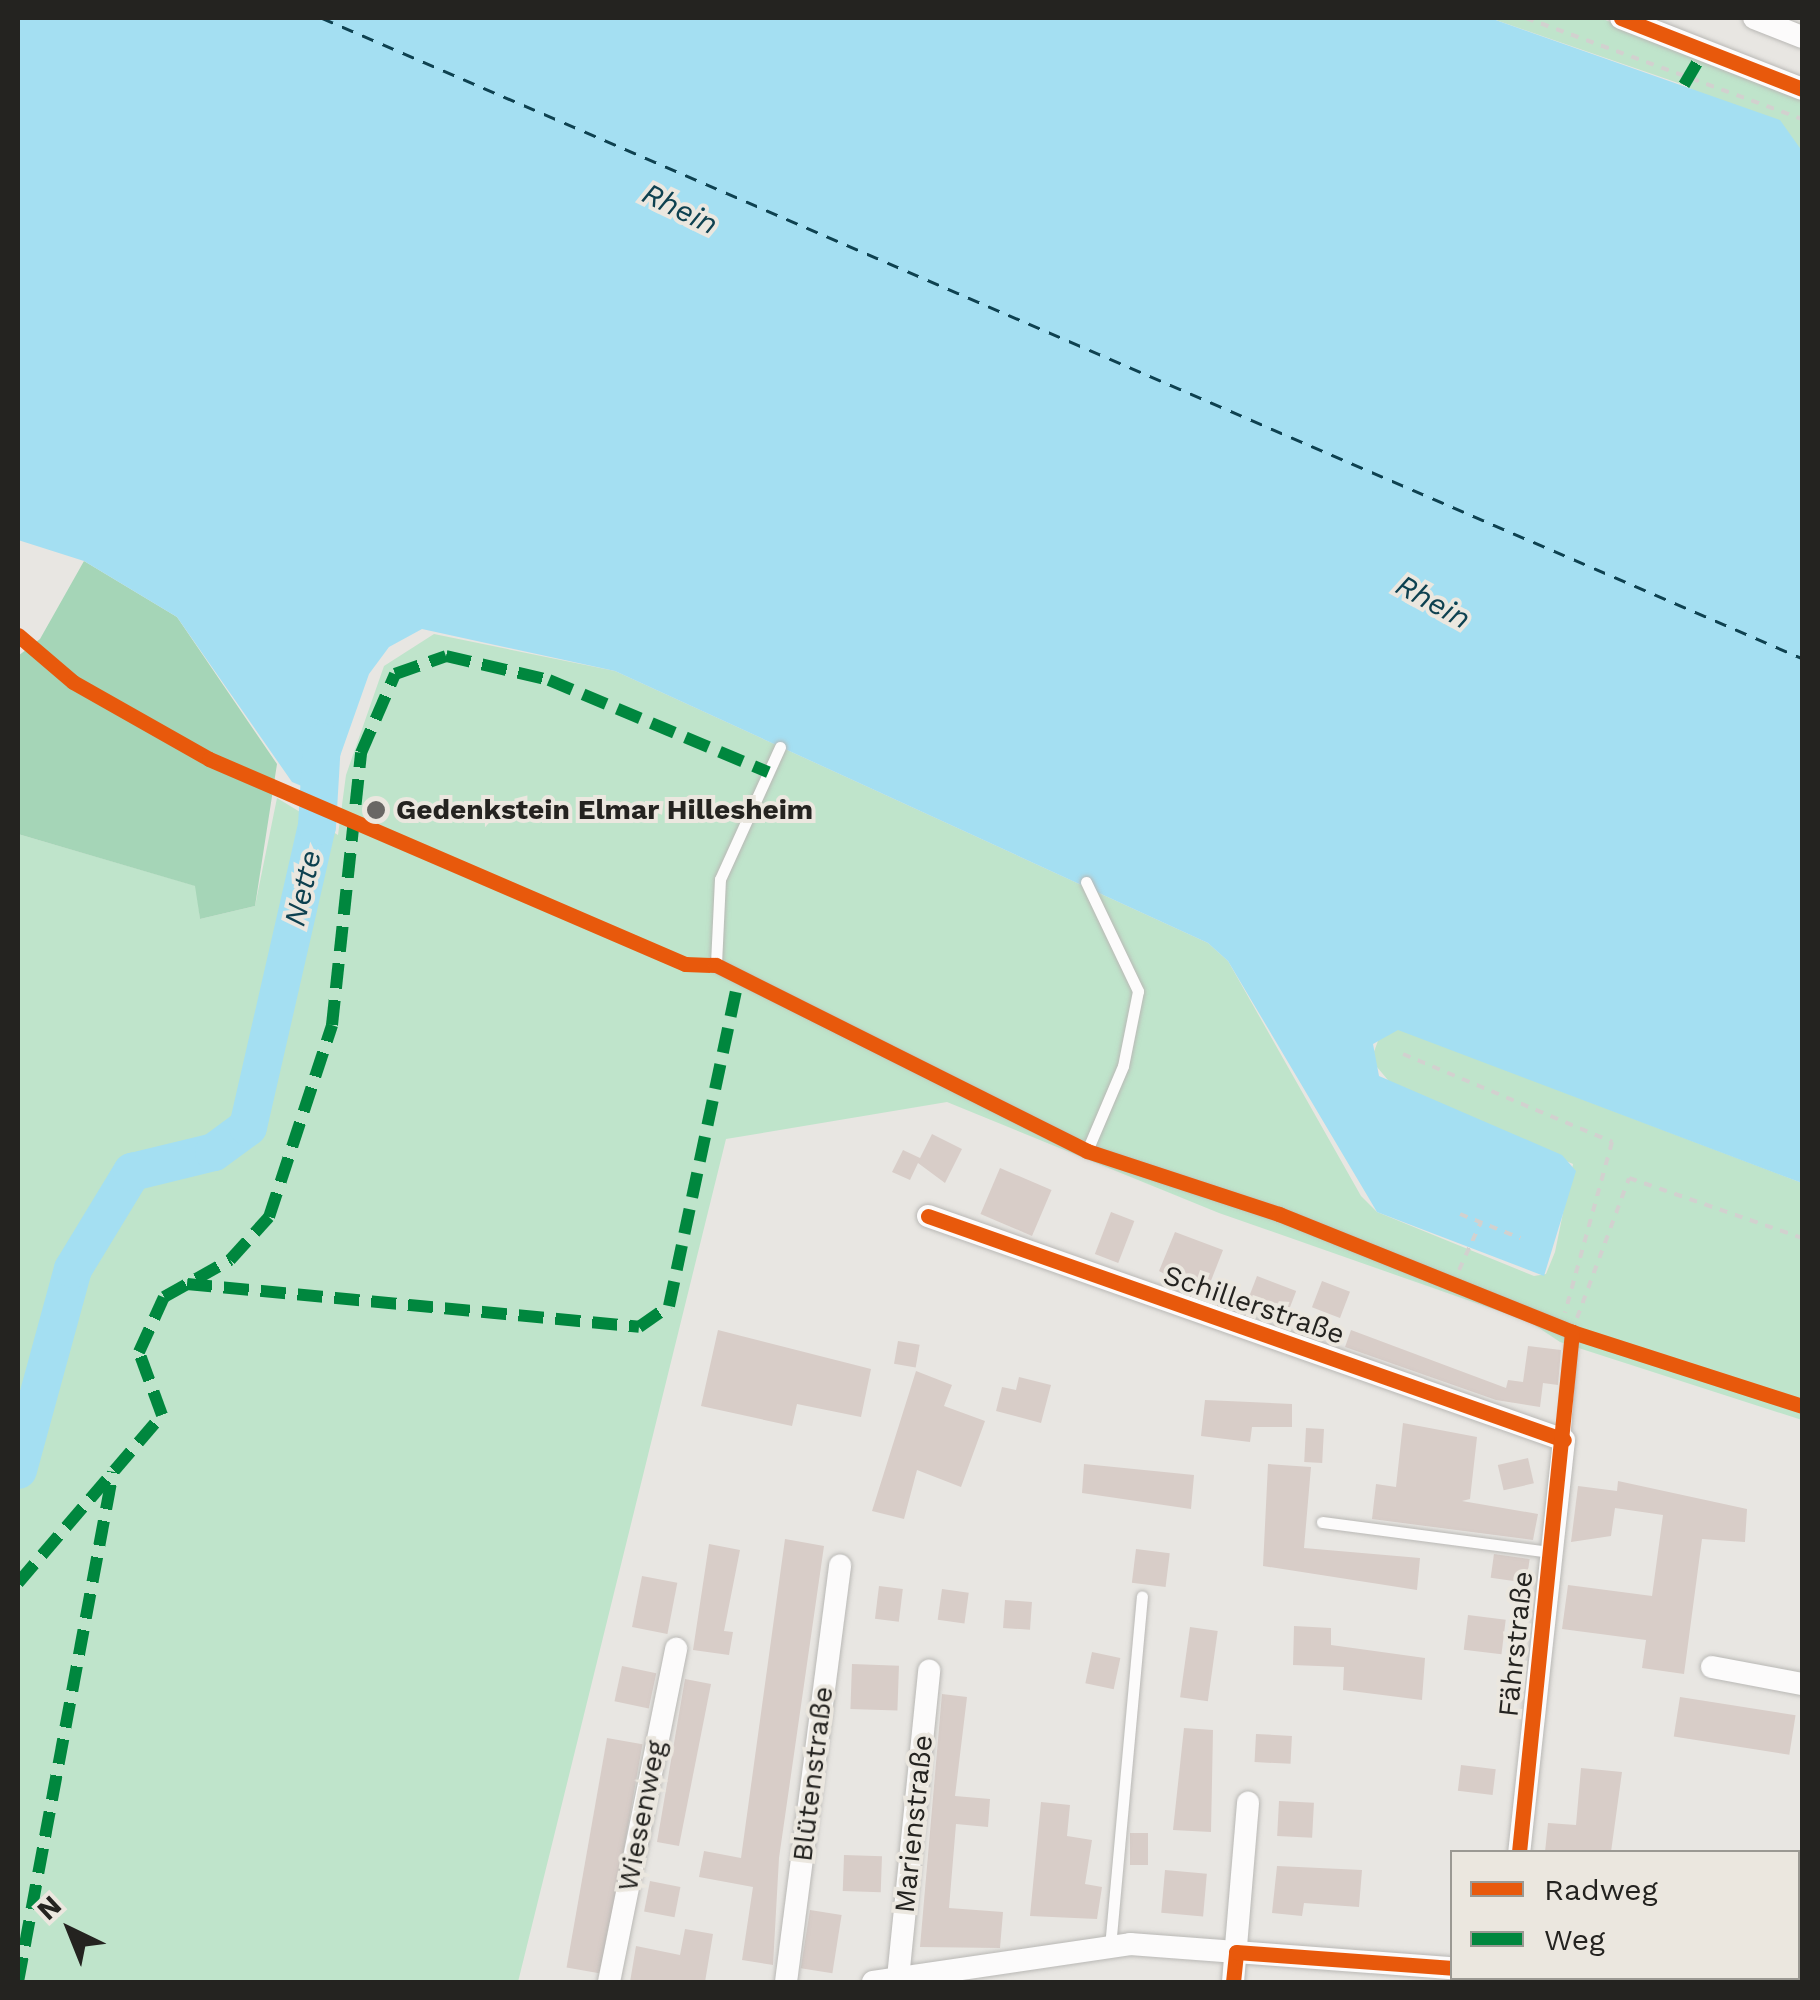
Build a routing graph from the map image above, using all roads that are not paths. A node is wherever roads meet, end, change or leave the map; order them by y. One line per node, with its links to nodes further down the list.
1 (1621, 18): 4 (street)
2 (1754, 18): 3 (street)
3 (1802, 37)
4 (1802, 89)
5 (780, 747): 7 (lane)
6 (1086, 882): 7 (lane)
7 (1086, 1152): 9 (lane)
8 (928, 1216): 9 (street, Schillerstraße)
9 (1564, 1440): 11 (street, Fährstraße)
10 (1322, 1522): 11 (lane)
11 (1551, 1552): 19 (street, Fährstraße)
12 (840, 1565): 26 (street, Blütenstraße)
13 (1142, 1596): 20 (lane)
14 (676, 1649): 25 (street, Wiesenweg)
15 (1712, 1668): 17 (street)
16 (929, 1670): 23 (street, Marienstraße)
17 (1802, 1684)
18 (1248, 1804): 21 (street)
19 (1519, 1850)
20 (1110, 1947): 21 (street); 23 (street)
21 (1236, 1952): 22 (street); 28 (street)
22 (1450, 1968)
23 (898, 1978): 27 (street)
24 (1679, 1980): 29 (street)
25 (609, 1982)
26 (786, 1982)
27 (873, 1982)
28 (1233, 1982)
29 (1730, 1982)

